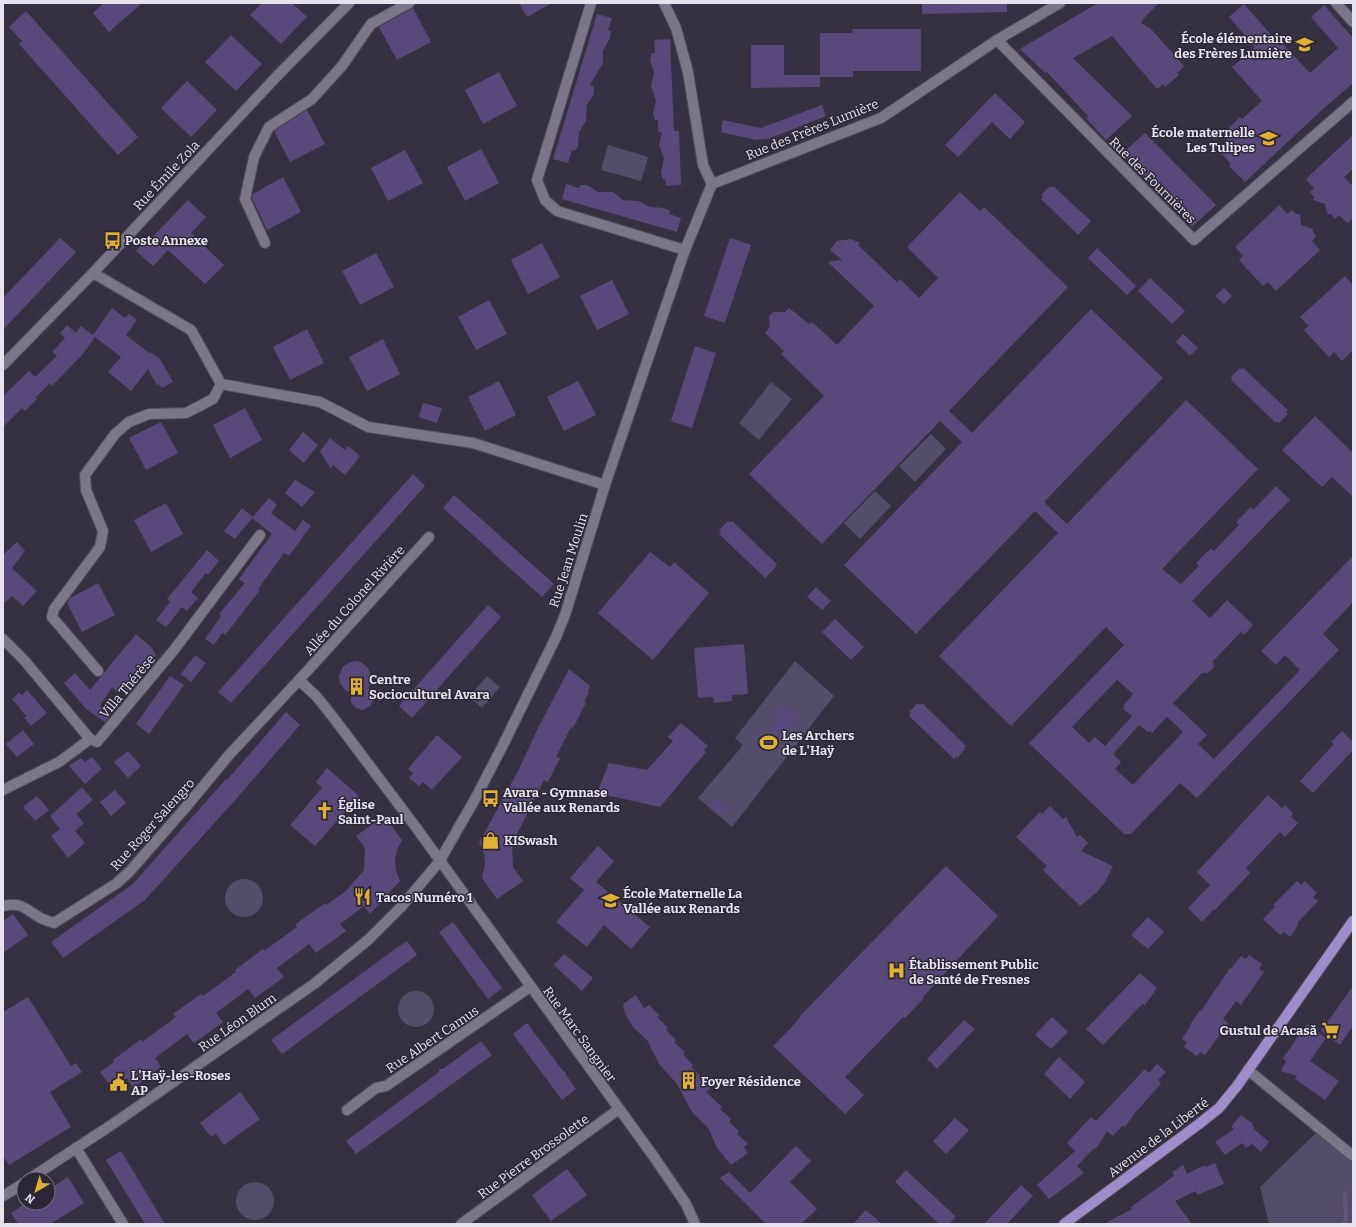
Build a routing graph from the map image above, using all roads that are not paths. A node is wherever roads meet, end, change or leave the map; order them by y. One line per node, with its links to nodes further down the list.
1 (349, 3): 13 (street, Rue Émile Zola)
2 (409, 3): 11 (street)
3 (591, 3): 12 (street)
4 (664, 3): 10 (street)
5 (1060, 3): 8 (street, Rue des Frères Lumière)
6 (1336, 3): 7 (street)
7 (1353, 22)
8 (997, 40): 9 (street, Rue des Fournières); 10 (street, Rue des Frères Lumière)
9 (1353, 102)
10 (712, 184): 12 (street)
11 (265, 243)
12 (685, 250): 16 (street, Rue Jean Moulin)
13 (94, 274): 14 (street, Rue Émile Zola); 15 (street)
14 (3, 366)
15 (221, 384): 16 (street); 20 (street)
16 (605, 485): 25 (street, Rue Jean Moulin)
17 (260, 535): 22 (street, Villa Thérèse)
18 (429, 537): 21 (street, Allée du Colonel Rivière)
19 (3, 639): 22 (street)
20 (98, 671)
21 (299, 680): 23 (street, Allée du Colonel Rivière); 25 (street)
22 (90, 739): 24 (street)
23 (229, 755): 26 (street, Rue Roger Salengro)
24 (3, 790)
25 (439, 862): 28 (street, Rue Marc Sangnier); 32 (street, Rue Léon Blum)
26 (3, 906)
27 (1353, 921): 29 (main road, Avenue de la Liberté)
28 (530, 987): 30 (street, Rue Marc Sangnier); 31 (street, Rue Albert Camus)
29 (1248, 1070): 33 (street); 40 (main road, Avenue de la Liberté)
30 (620, 1109): 38 (street, Rue Pierre Brossolette); 39 (street, Rue Marc Sangnier)
31 (347, 1110)
32 (76, 1148): 34 (street, Rue Léon Blum); 37 (street)
33 (1353, 1156)
34 (41, 1171)
35 (16, 1186): 36 (street)
36 (4, 1193)
37 (123, 1224)
38 (461, 1224)
39 (695, 1224)
40 (1064, 1224)

